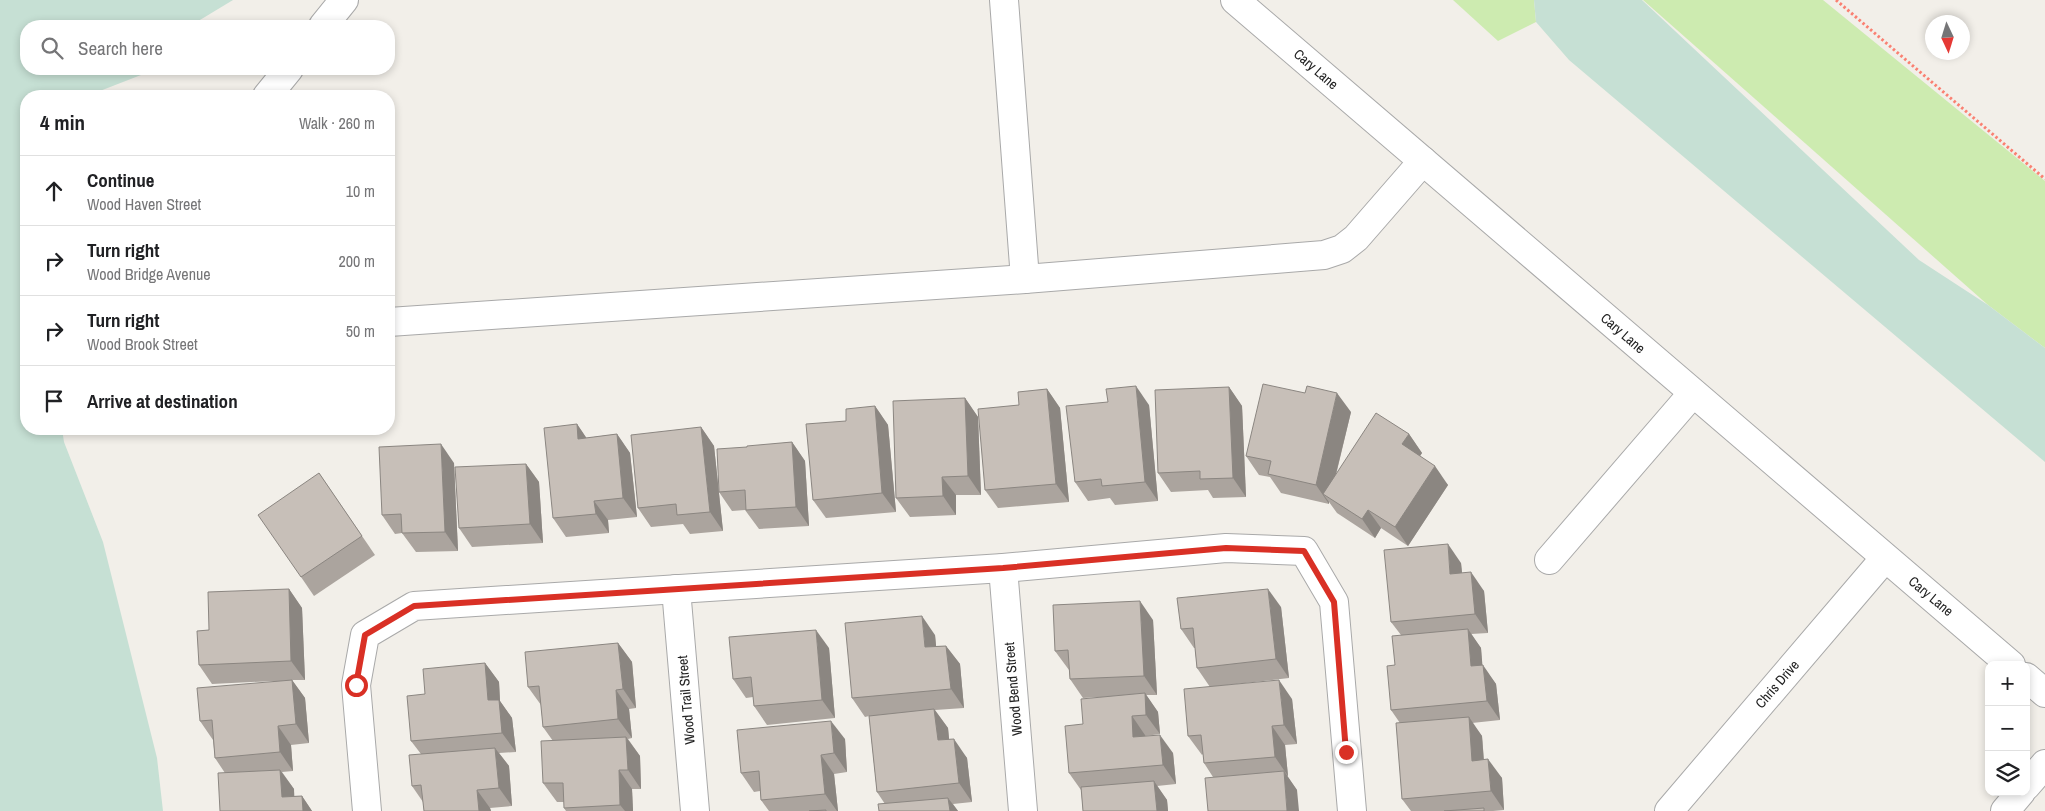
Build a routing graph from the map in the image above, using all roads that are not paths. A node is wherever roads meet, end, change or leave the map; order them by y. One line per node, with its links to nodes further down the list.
1 (344, 0): 4 (street)
2 (1004, 0): 8 (street)
3 (1235, 0): 7 (street, Cary Lane)
4 (328, 20)
5 (284, 75): 6 (street)
6 (273, 90)
7 (1423, 161): 8 (street); 10 (street, Cary Lane)
8 (1025, 279): 9 (street)
9 (395, 322)
10 (1694, 393): 11 (street, Cary Lane); 12 (street)
11 (1885, 558): 15 (street, Cary Lane); 25 (street, Chris Drive)
12 (1549, 560)
13 (1003, 568): 14 (street); 23 (street, Wood Bend Street); 24 (street)
14 (676, 589): 21 (street); 22 (street, Wood Trail Street)
15 (2006, 661)
16 (2030, 680): 17 (street)
17 (2045, 693)
18 (2045, 764): 19 (street)
19 (2030, 781)
20 (2018, 796): 26 (street)
21 (367, 811)
22 (695, 811)
23 (1023, 811)
24 (1352, 811)
25 (1669, 811)
26 (2005, 811)

